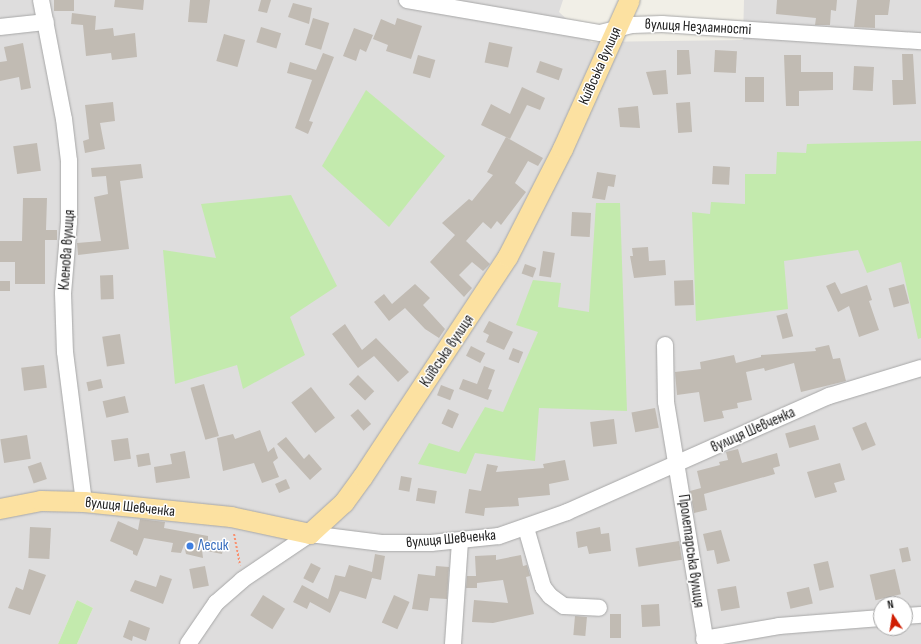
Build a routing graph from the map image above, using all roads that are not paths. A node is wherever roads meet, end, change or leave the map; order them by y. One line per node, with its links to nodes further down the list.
1 (41, 0): 4 (street, Кленова вулиця)
2 (407, 0): 6 (street, вулиця Незламності)
3 (630, 0): 6 (main road, Київська вулиця)
4 (46, 22): 5 (street); 11 (street, Кленова вулиця)
5 (0, 27)
6 (616, 31): 7 (street, вулиця Незламності); 14 (main road, Київська вулиця)
7 (921, 41)
8 (665, 345): 10 (street, Пролетарська вулиця)
9 (921, 368): 10 (street, вулиця Шевченка)
10 (678, 463): 13 (street, вулиця Шевченка); 18 (street, Пролетарська вулиця)
11 (84, 502): 12 (main road, вулиця Шевченка); 14 (main road, вулиця Шевченка)
12 (0, 509)
13 (526, 528): 15 (street, вулиця Шевченка); 16 (street)
14 (310, 534): 15 (street, вулиця Шевченка); 19 (street, Київська вулиця)
15 (460, 541): 20 (street)
16 (599, 608)
17 (873, 619): 18 (street)
18 (705, 642)
19 (188, 644)
20 (453, 644)

